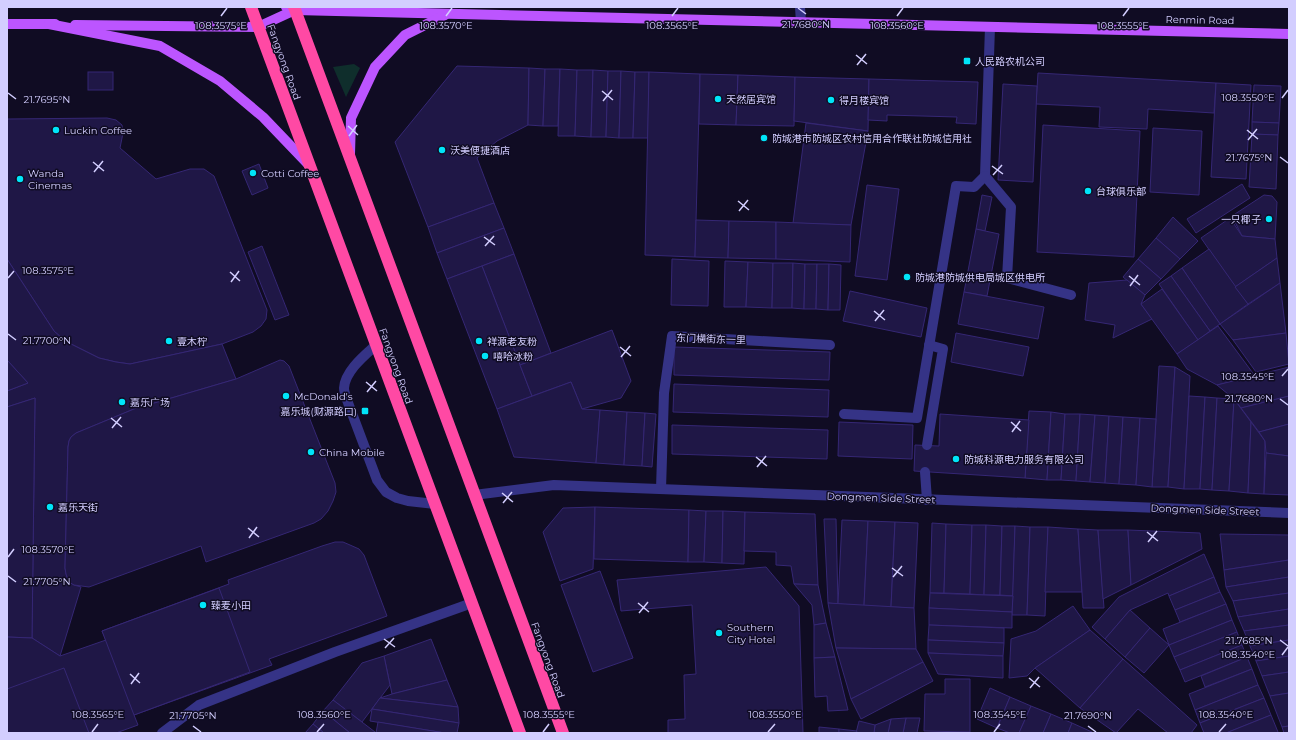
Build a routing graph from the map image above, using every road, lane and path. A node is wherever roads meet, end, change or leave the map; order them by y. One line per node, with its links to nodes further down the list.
1 (251, 7): 9 (highway, Fangyong Road)
2 (437, 7): 5 (main road)
3 (800, 7): 6 (street)
4 (291, 8): 5 (main road, Renmin Road); 9 (main road); 12 (highway, Fangyong Road)
5 (447, 14): 6 (main road, Renmin Road); 12 (main road)
6 (802, 23): 10 (main road, Renmin Road)
7 (7, 24): 8 (main road)
8 (49, 24): 9 (main road); 13 (main road)
9 (258, 27): 13 (highway, Fangyong Road)
10 (990, 27): 11 (main road, Renmin Road); 14 (street)
11 (1289, 34)
12 (350, 158): 23 (highway, Fangyong Road)
13 (310, 166): 16 (highway, Fangyong Road)
14 (985, 176): 15 (street); 18 (street)
15 (1071, 295)
16 (376, 345): 25 (highway, Fangyong Road); 25 (street)
17 (830, 345): 22 (street, 东门横街东一里)
18 (929, 345): 19 (street); 20 (street)
19 (844, 414)
20 (927, 445)
21 (925, 472): 24 (street)
22 (661, 489): 23 (street, Dongmen Side Street); 24 (street, Dongmen Side Street)
23 (474, 494): 30 (highway, Fangyong Road)
24 (927, 500): 26 (street, Dongmen Side Street)
25 (435, 504): 27 (highway, Fangyong Road)
26 (1289, 513)
27 (472, 603): 28 (street); 29 (highway, Fangyong Road)
28 (162, 733)
29 (520, 733)
30 (563, 733)

